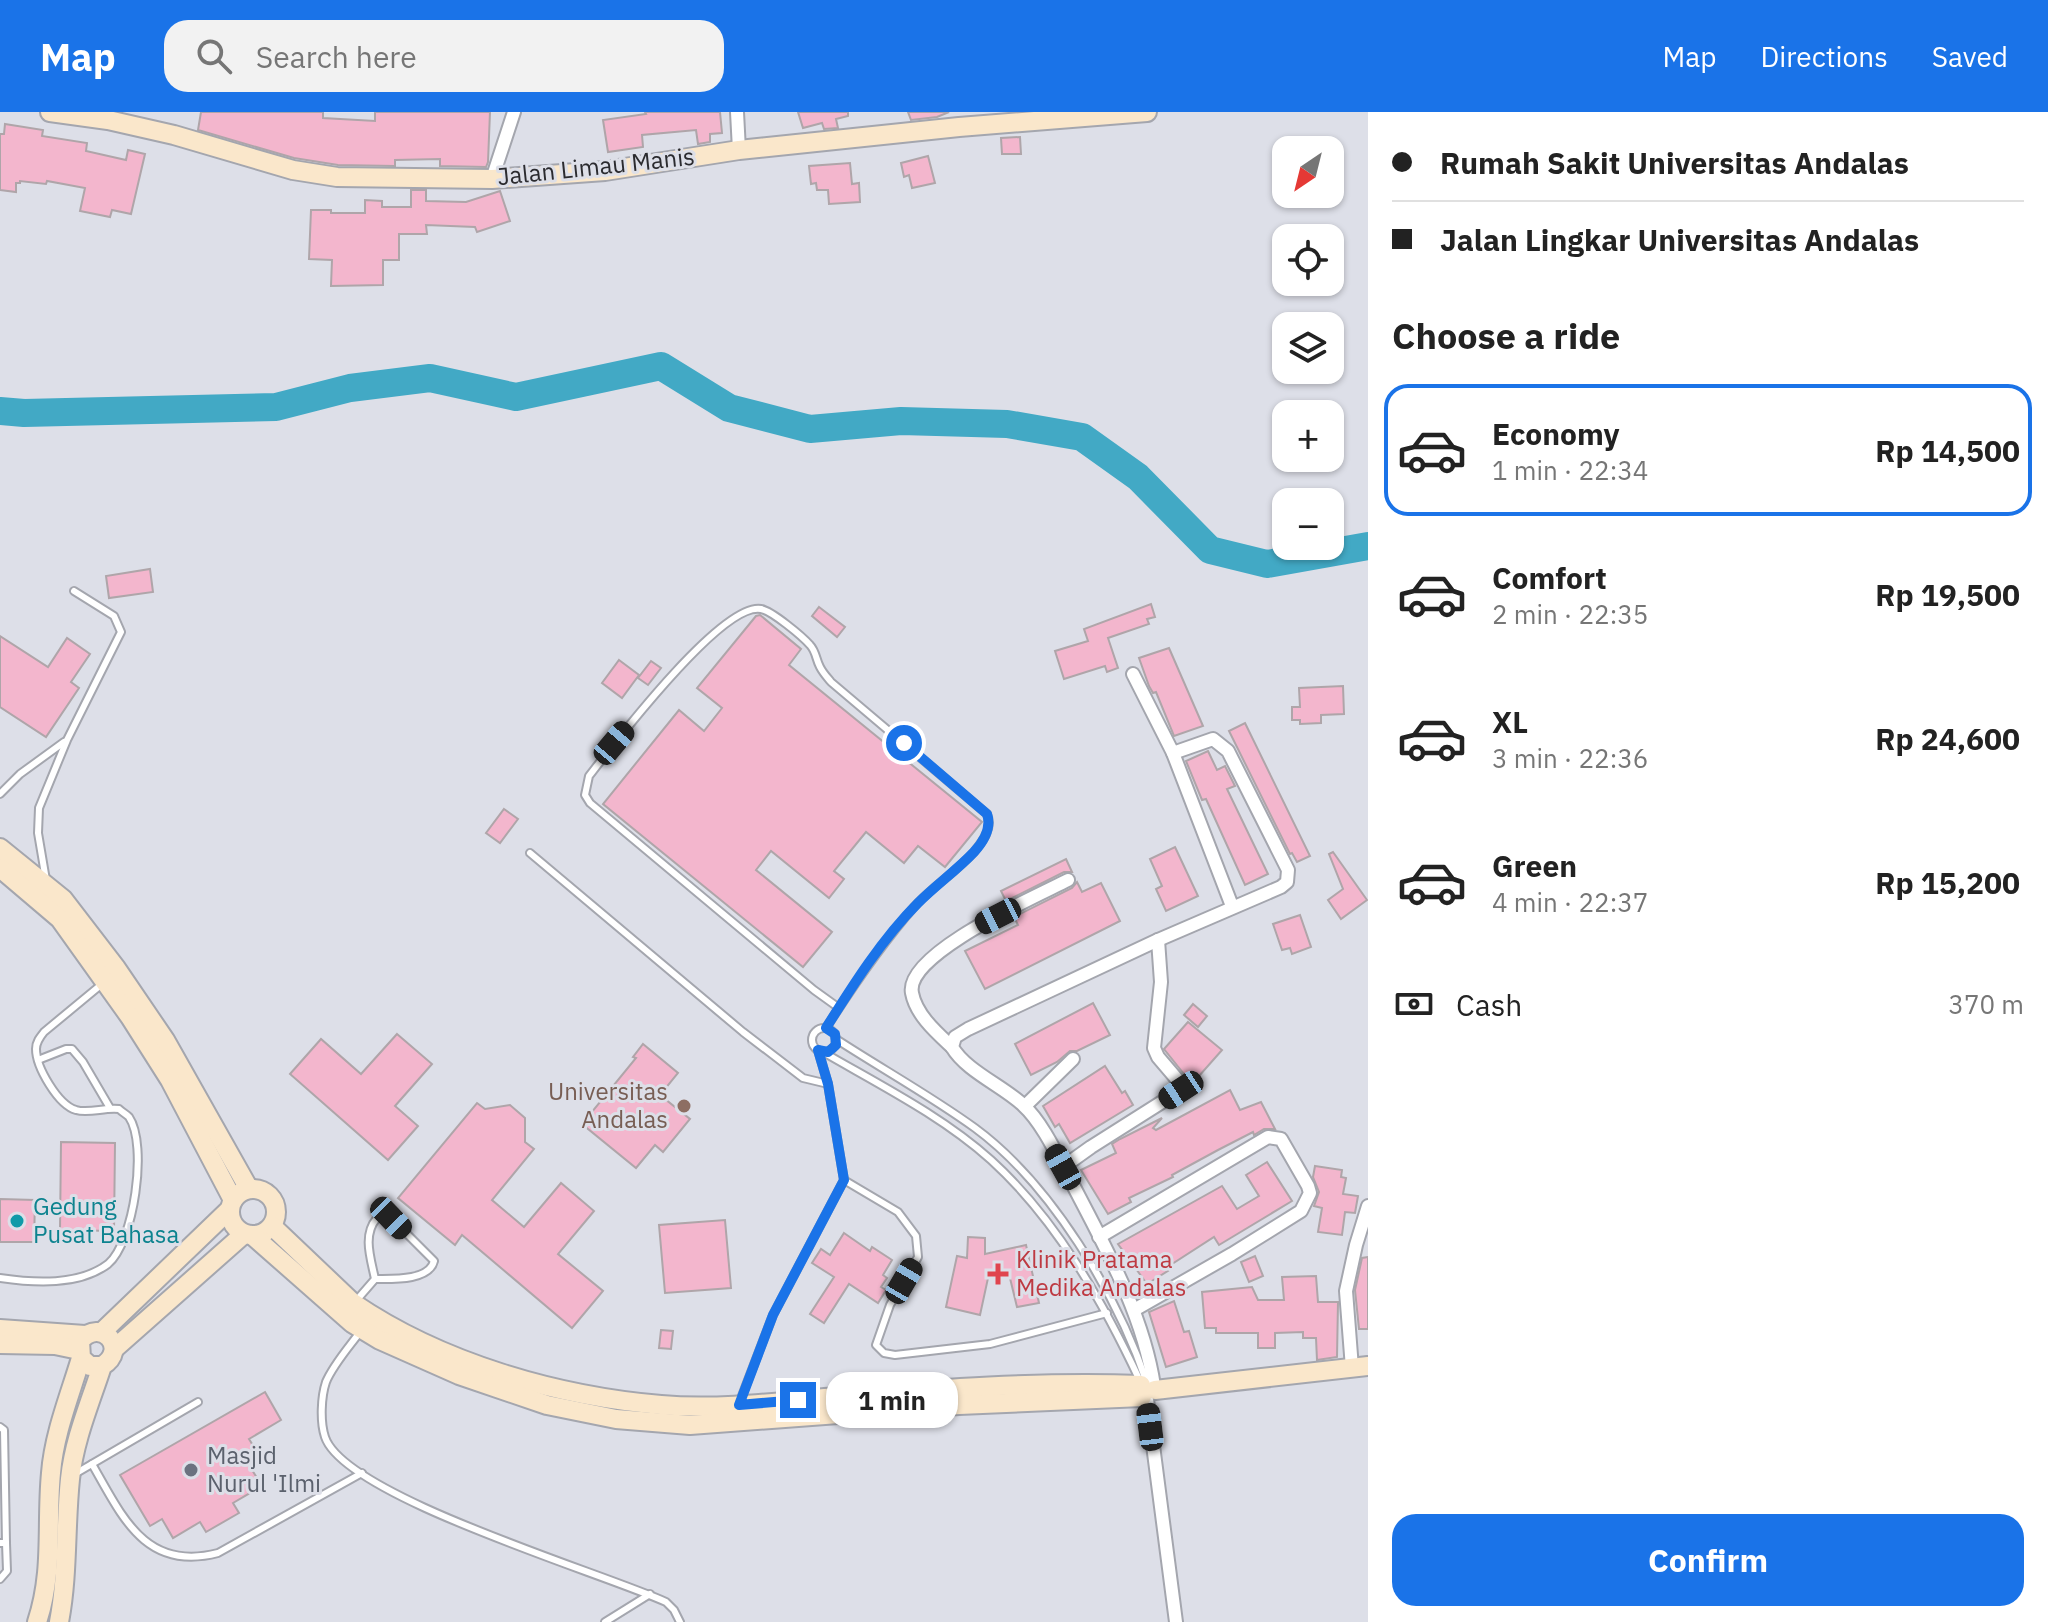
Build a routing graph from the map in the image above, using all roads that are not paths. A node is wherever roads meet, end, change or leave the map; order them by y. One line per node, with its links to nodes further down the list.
1 (50, 112): 6 (street, Jalan Limau Manis)
2 (514, 112): 6 (street)
3 (737, 112): 5 (street)
4 (1147, 112): 5 (street, Jalan Limau Manis)
5 (739, 150): 6 (street, Jalan Limau Manis)
6 (492, 179)
7 (74, 591): 9 (lane)
8 (1133, 674): 10 (street)
9 (67, 740): 11 (lane); 16 (lane)
10 (1173, 753): 17 (street); 17 (street)
11 (0, 794)
12 (0, 848): 16 (street)
13 (530, 853): 28 (lane)
14 (0, 868): 18 (street)
15 (1068, 880): 24 (street)
16 (47, 886): 18 (street)
17 (1232, 906): 19 (street)
18 (84, 940): 20 (street); 33 (street)
19 (1158, 940): 24 (street); 31 (street)
20 (105, 982): 27 (lane); 33 (street)
21 (839, 1008): 21 (lane); 22 (lane)
22 (826, 1028): 23 (lane); 25 (lane)
23 (836, 1039): 25 (lane); 50 (lane)
24 (952, 1047): 29 (street)
25 (820, 1051): 28 (lane); 42 (lane)
26 (1073, 1059): 29 (street)
27 (38, 1060): 30 (lane); 30 (lane)
28 (828, 1084): 32 (lane)
29 (1025, 1106): 31 (street)
30 (110, 1108): 38 (lane)
31 (1063, 1167): 37 (street)
32 (844, 1180): 42 (lane); 52 (lane)
33 (238, 1199): 35 (street); 36 (street); 46 (street)
34 (1368, 1206): 49 (street)
35 (272, 1226): 36 (street); 40 (street)
36 (248, 1234): 44 (street); 47 (street)
37 (1099, 1237): 41 (street); 41 (street)
38 (0, 1278)
39 (375, 1279): 39 (lane); 40 (lane)
40 (353, 1303): 54 (street)
41 (1134, 1310): 50 (street)
42 (1107, 1313): 50 (lane)
43 (0, 1329): 46 (street)
44 (361, 1330): 54 (street); 57 (lane)
45 (0, 1344): 46 (street)
46 (87, 1344): 47 (street); 48 (street); 58 (street)
47 (114, 1349): 48 (street)
48 (102, 1366): 59 (street)
49 (1360, 1367): 50 (street)
50 (1147, 1389): 53 (street); 67 (street)
51 (198, 1402): 56 (lane)
52 (739, 1405): 53 (street); 54 (street)
53 (829, 1407): 54 (street)
54 (632, 1410)
55 (0, 1427): 60 (lane)
56 (92, 1464): 57 (lane); 59 (lane)
57 (362, 1473): 62 (lane)
58 (51, 1474): 59 (lane); 63 (street)
59 (70, 1478): 64 (street)
60 (3, 1543): 61 (lane)
61 (0, 1579)
62 (650, 1594): 65 (lane); 66 (lane)
63 (37, 1622)
64 (59, 1622)
65 (605, 1622)
66 (680, 1622)
67 (1176, 1622)

